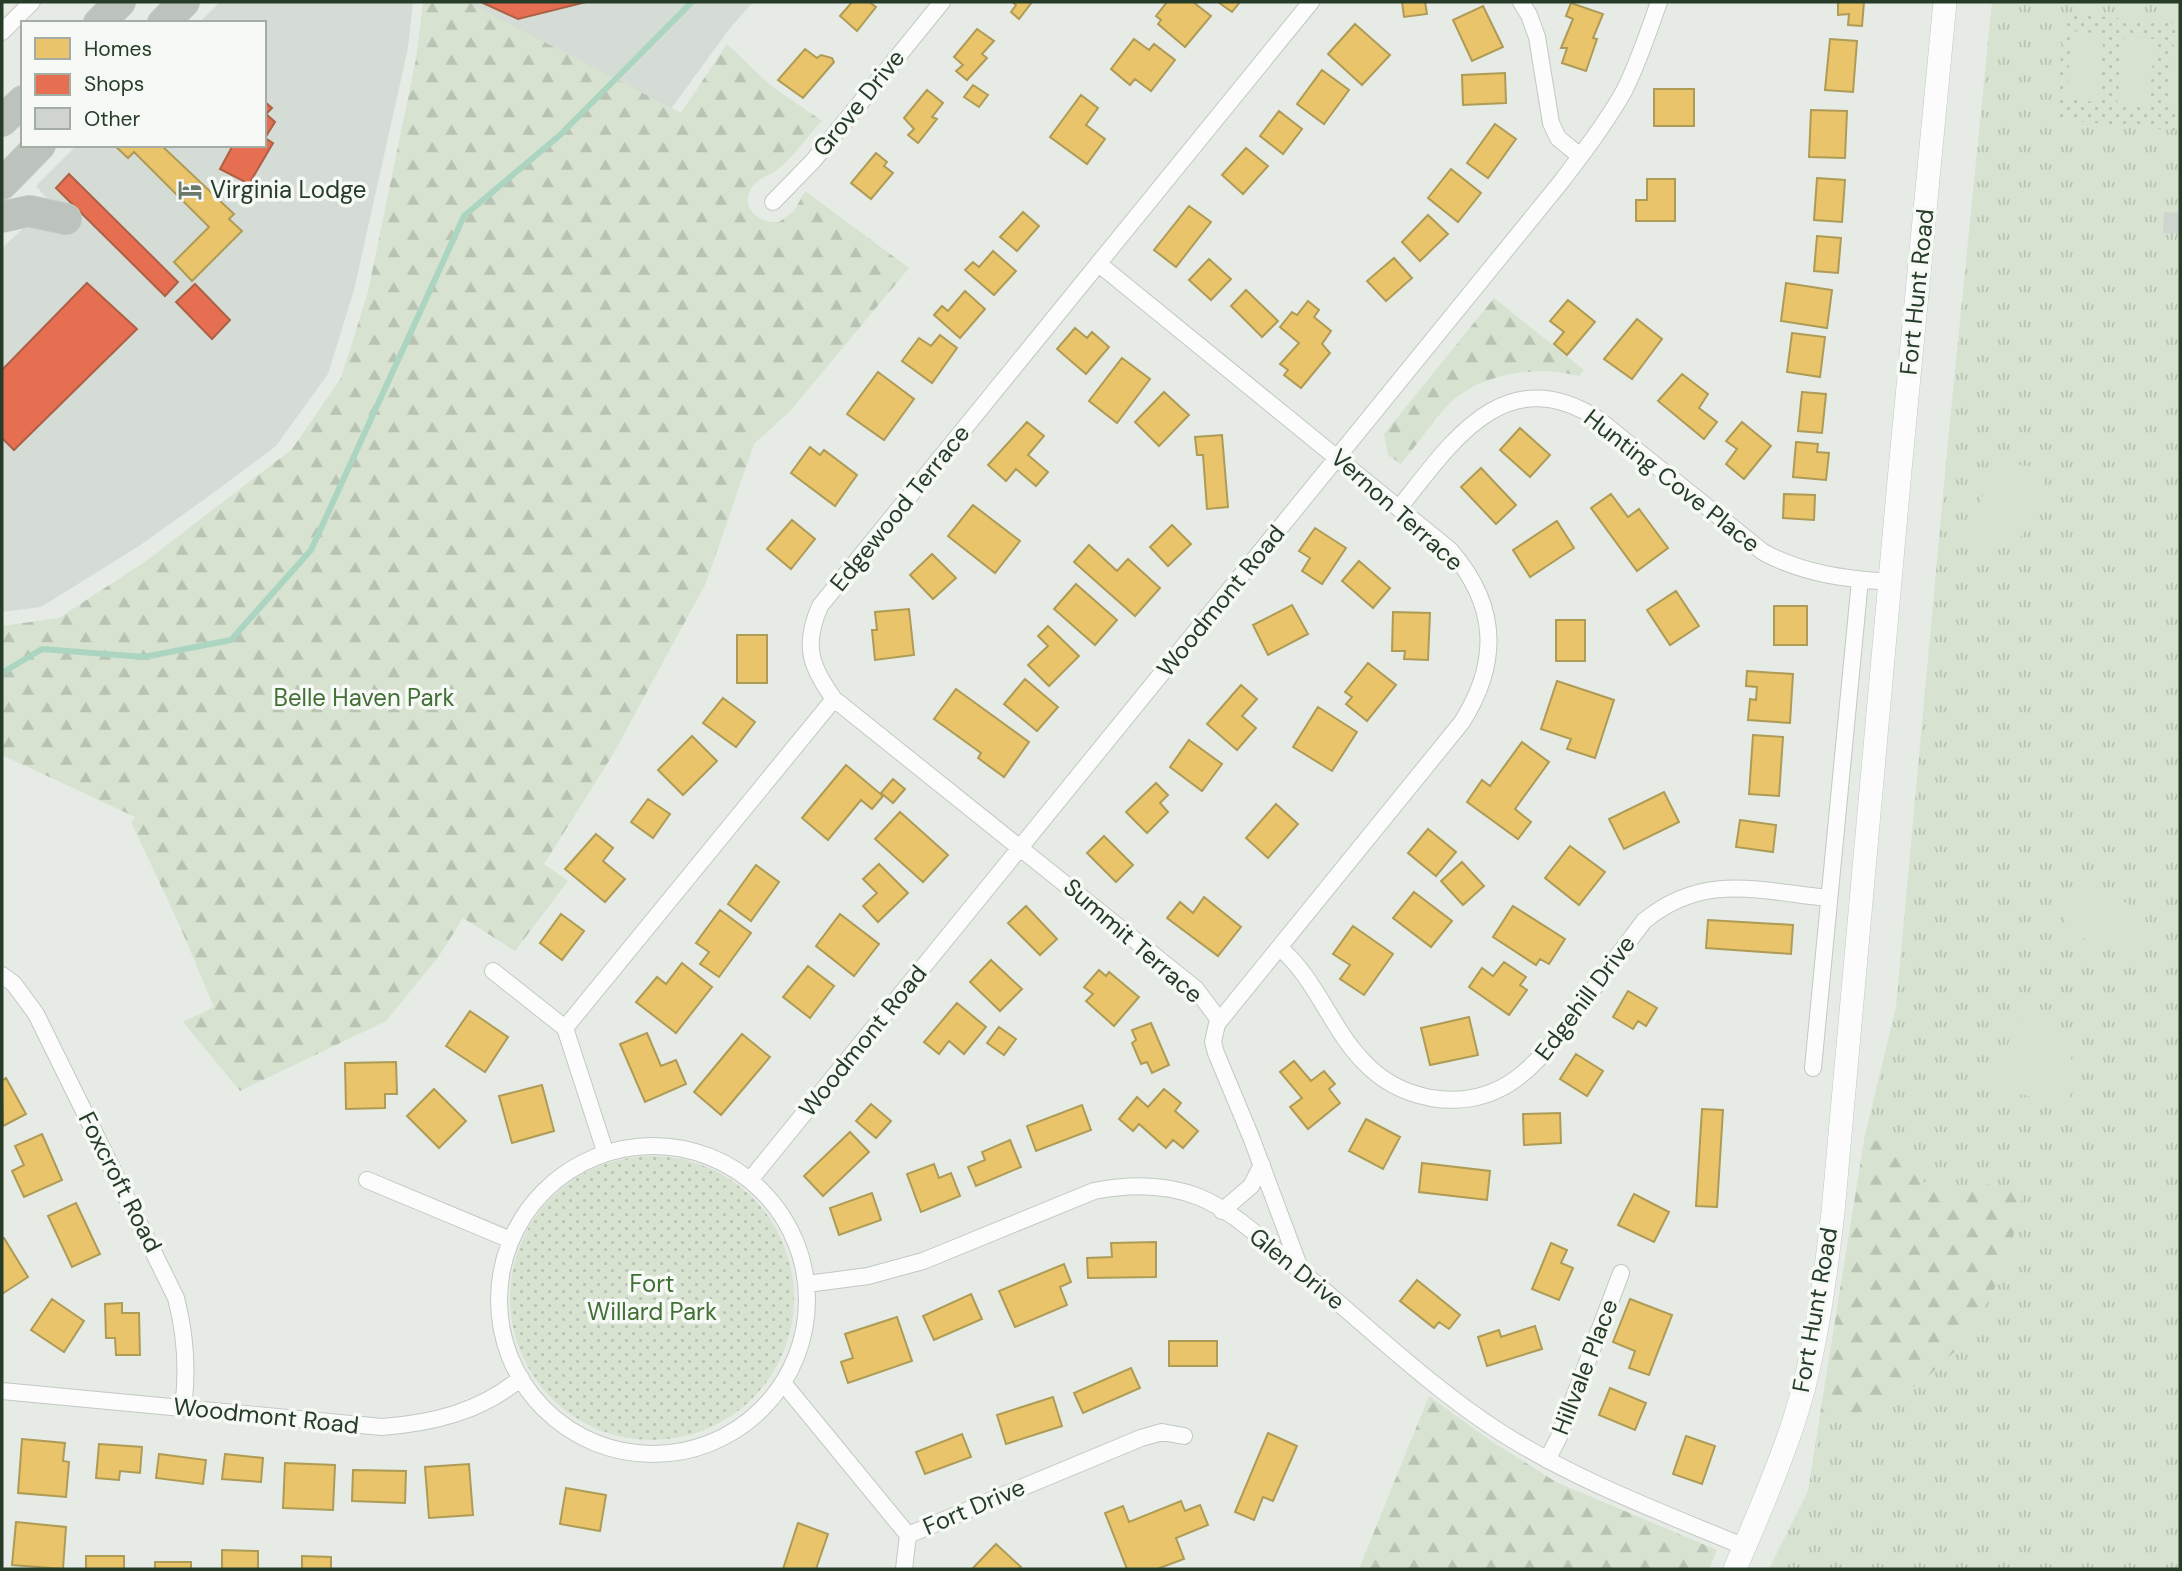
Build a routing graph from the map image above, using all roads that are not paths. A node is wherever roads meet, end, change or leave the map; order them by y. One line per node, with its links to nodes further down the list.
1 (32, 2): 11 (street)
2 (120, 2): 9 (highway)
3 (184, 2): 10 (highway)
4 (942, 2): 17 (street, Grove Drive)
5 (1311, 2): 20 (street, Edgewood Terrace)
6 (1521, 2): 15 (street)
7 (1659, 2): 15 (street, Woodmont Road)
8 (1945, 2): 24 (main road, Fort Hunt Road)
9 (101, 21)
10 (165, 21)
11 (2, 32)
12 (21, 103): 13 (highway)
13 (2, 121)
14 (38, 147): 16 (highway)
15 (1580, 156): 21 (street, Woodmont Road)
16 (2, 184)
17 (774, 202)
18 (2, 217): 19 (highway)
19 (66, 219)
20 (1098, 264): 21 (street, Vernon Terrace); 25 (street, Edgewood Terrace)
21 (1337, 456): 22 (street, Vernon Terrace); 26 (street, Woodmont Road)
22 (1399, 508): 23 (street, Hunting Cove Place); 28 (street, Vernon Terrace)
23 (1860, 580): 24 (street); 27 (street, Fort Hunt Road)
24 (1891, 582): 33 (main road, Fort Hunt Road)
25 (834, 699): 26 (street, Summit Terrace); 32 (street)
26 (1021, 846): 31 (street, Summit Terrace); 38 (street, Woodmont Road)
27 (1828, 898): 28 (street, Edgehill Drive); 33 (street, Fort Hunt Road)
28 (1280, 948): 31 (street, Vernon Terrace)
29 (493, 971): 32 (street)
30 (2, 975): 47 (street, Foxcroft Road)
31 (1219, 1020): 36 (street, Summit Terrace)
32 (565, 1028): 35 (street)
33 (1832, 1039): 34 (street); 51 (main road, Fort Hunt Road)
34 (1812, 1068)
35 (605, 1151): 38 (street); 40 (street)
36 (1262, 1165): 39 (street); 41 (street, Summit Terrace)
37 (367, 1180): 40 (street)
38 (750, 1180): 43 (street)
39 (1222, 1211): 41 (street, Glen Drive); 43 (street, Glen Drive)
40 (511, 1240): 44 (street)
41 (1301, 1271): 49 (street, Glen Drive)
42 (1621, 1273): 49 (street, Hillvale Place)
43 (807, 1284): 45 (street)
44 (521, 1378): 45 (street); 47 (street, Woodmont Road)
45 (784, 1384): 50 (street, Fort Drive)
46 (2, 1391): 47 (street, Woodmont Road)
47 (183, 1408)
48 (1184, 1436): 50 (street, Fort Drive)
49 (1547, 1460): 51 (street, Glen Drive)
50 (908, 1535): 52 (street)
51 (1745, 1547): 53 (main road, Fort Hunt Road)
52 (904, 1569)
53 (1735, 1569)

